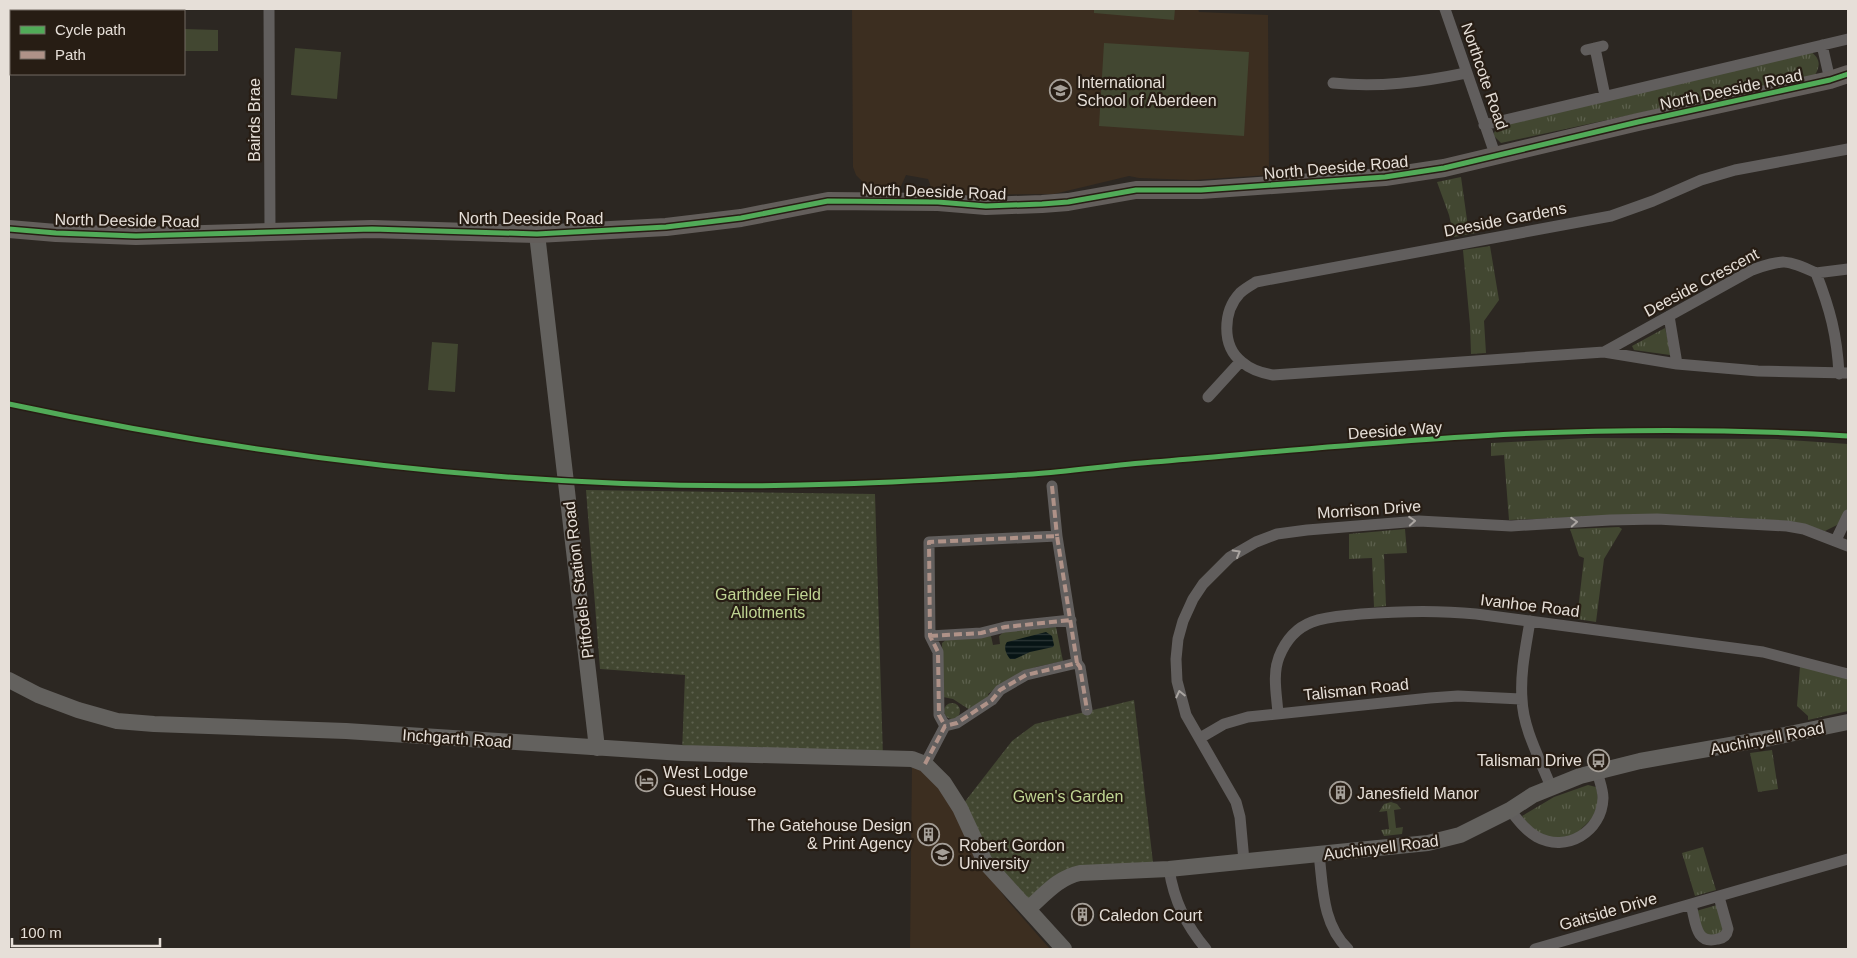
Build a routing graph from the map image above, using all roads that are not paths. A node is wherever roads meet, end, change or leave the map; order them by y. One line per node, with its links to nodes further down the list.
1 (269, 9): 15 (street, Bairds Brae)
2 (1445, 9): 6 (street, Northcote Road)
3 (1848, 39): 4 (street, North Deeside Road)
4 (1822, 46): 8 (street); 10 (street, North Deeside Road)
5 (1595, 48): 10 (street)
6 (1466, 73): 9 (street); 11 (street, Northcote Road)
7 (1848, 74): 8 (main road, North Deeside Road)
8 (1830, 80): 13 (main road, North Deeside Road)
9 (1333, 83)
10 (1606, 96): 11 (street, North Deeside Road)
11 (1484, 125): 13 (street, Northcote Road)
12 (1848, 149): 21 (street, Deeside Gardens)
13 (1495, 154): 16 (main road, North Deeside Road)
14 (9, 228): 15 (main road, North Deeside Road)
15 (270, 231): 16 (main road, North Deeside Road)
16 (537, 234): 42 (street, Pitfodels Station Road)
17 (1848, 269): 18 (street)
18 (1816, 273): 19 (street, Deeside Crescent); 23 (street)
19 (1669, 316): 20 (street, Deeside Crescent); 22 (street)
20 (1604, 352): 21 (street); 22 (street)
21 (1240, 362): 24 (street)
22 (1677, 364): 23 (street)
23 (1844, 374)
24 (1208, 397)
25 (1052, 486): 27 (street)
26 (1848, 515): 28 (street)
27 (1057, 536): 30 (street); 32 (street)
28 (1836, 540): 29 (street, Morrison Drive); 41 (street, Morrison Drive, one-way to 28)
29 (1848, 546)
30 (1071, 620): 32 (street); 33 (street)
31 (1530, 621): 34 (street, Ivanhoe Road); 36 (street); 38 (street, Ivanhoe Road)
32 (930, 636): 40 (street)
33 (1077, 663): 37 (street); 40 (street)
34 (1848, 674)
35 (9, 680): 42 (street, Inchgarth Road)
36 (1522, 699): 38 (street, Talisman Road); 45 (street)
37 (1087, 710)
38 (1278, 714): 41 (street, Talisman Road)
39 (1848, 722): 44 (street, Auchinyell Road)
40 (945, 726): 43 (street)
41 (1200, 738): 49 (street, Morrison Drive)
42 (597, 748): 43 (street, Inchgarth Road)
43 (919, 762): 53 (street)
44 (1597, 771): 45 (street, Auchinyell Road); 46 (street)
45 (1551, 787): 46 (street, Auchinyell Road)
46 (1510, 810): 47 (street, Auchinyell Road)
47 (1319, 854): 49 (street, Auchinyell Road); 56 (street)
48 (1848, 859): 51 (street, Gaitside Drive)
49 (1244, 861): 50 (street, Auchinyell Road)
50 (1169, 870): 53 (street, Auchinyell Road); 55 (street)
51 (1719, 897): 52 (street, Gaitside Drive); 52 (street)
52 (1691, 905): 57 (street, Gaitside Drive)
53 (1028, 909): 54 (street)
54 (1064, 949)
55 (1206, 949)
56 (1348, 949)
57 (1535, 949)

